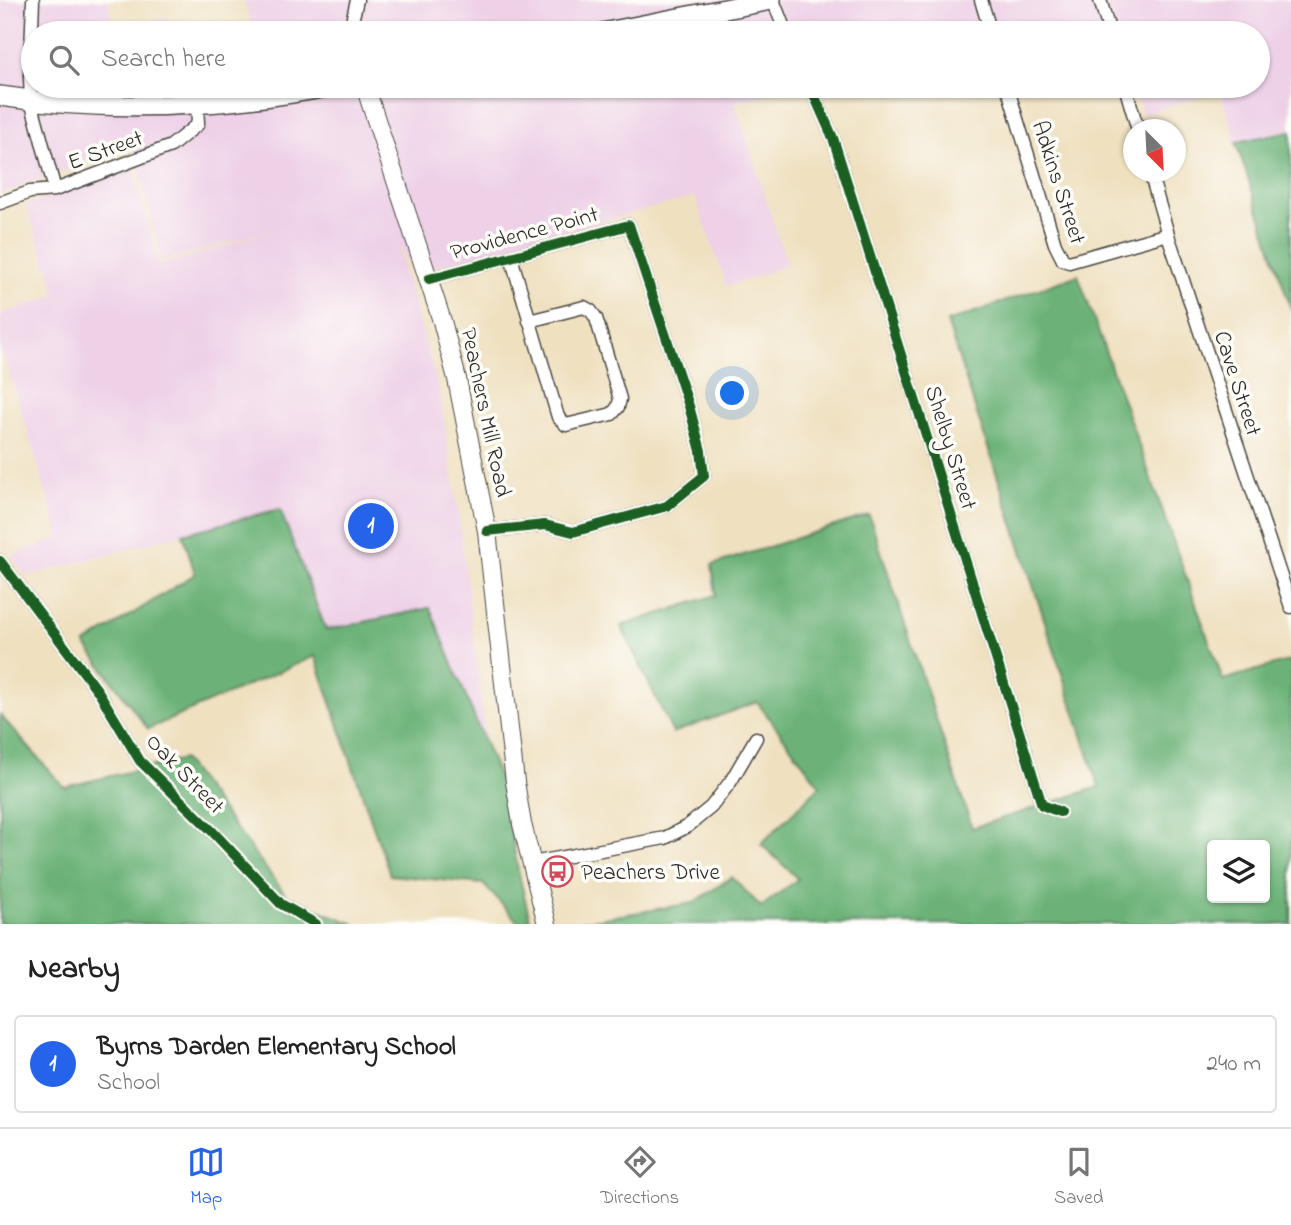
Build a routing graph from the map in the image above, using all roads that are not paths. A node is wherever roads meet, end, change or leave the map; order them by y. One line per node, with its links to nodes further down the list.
1 (33, 0): 6 (street)
2 (357, 0): 7 (street)
3 (772, 0): 8 (highway); 9 (street)
4 (981, 0): 10 (street)
5 (1100, 0): 11 (street)
6 (32, 21)
7 (353, 21)
8 (664, 21)
9 (781, 21)
10 (987, 21)
11 (1106, 21)
12 (0, 96): 18 (highway)
13 (252, 98): 19 (highway)
14 (369, 98): 26 (main road, Peachers Mill Road)
15 (815, 98): 32 (street, Shelby Street)
16 (1011, 98): 24 (street, Adkins Street)
17 (1129, 98): 20 (street)
18 (31, 100): 19 (highway); 22 (street)
19 (197, 103): 22 (street, E Street)
20 (1135, 119)
21 (1153, 182): 24 (street, Cave Street)
22 (55, 190): 23 (street, E Street)
23 (0, 203)
24 (1168, 234): 30 (street, Cave Street)
25 (511, 257): 26 (street, Providence Point); 27 (street); 28 (street, Providence Point)
26 (429, 279): 28 (main road, Peachers Mill Road)
27 (529, 321): 27 (street)
28 (487, 531): 33 (main road, Peachers Mill Road)
29 (0, 561): 34 (street, Oak Street)
30 (1291, 607)
31 (756, 737): 33 (street)
32 (1059, 812)
33 (532, 863): 35 (main road, Peachers Mill Road)
34 (316, 924)
35 (547, 924)

